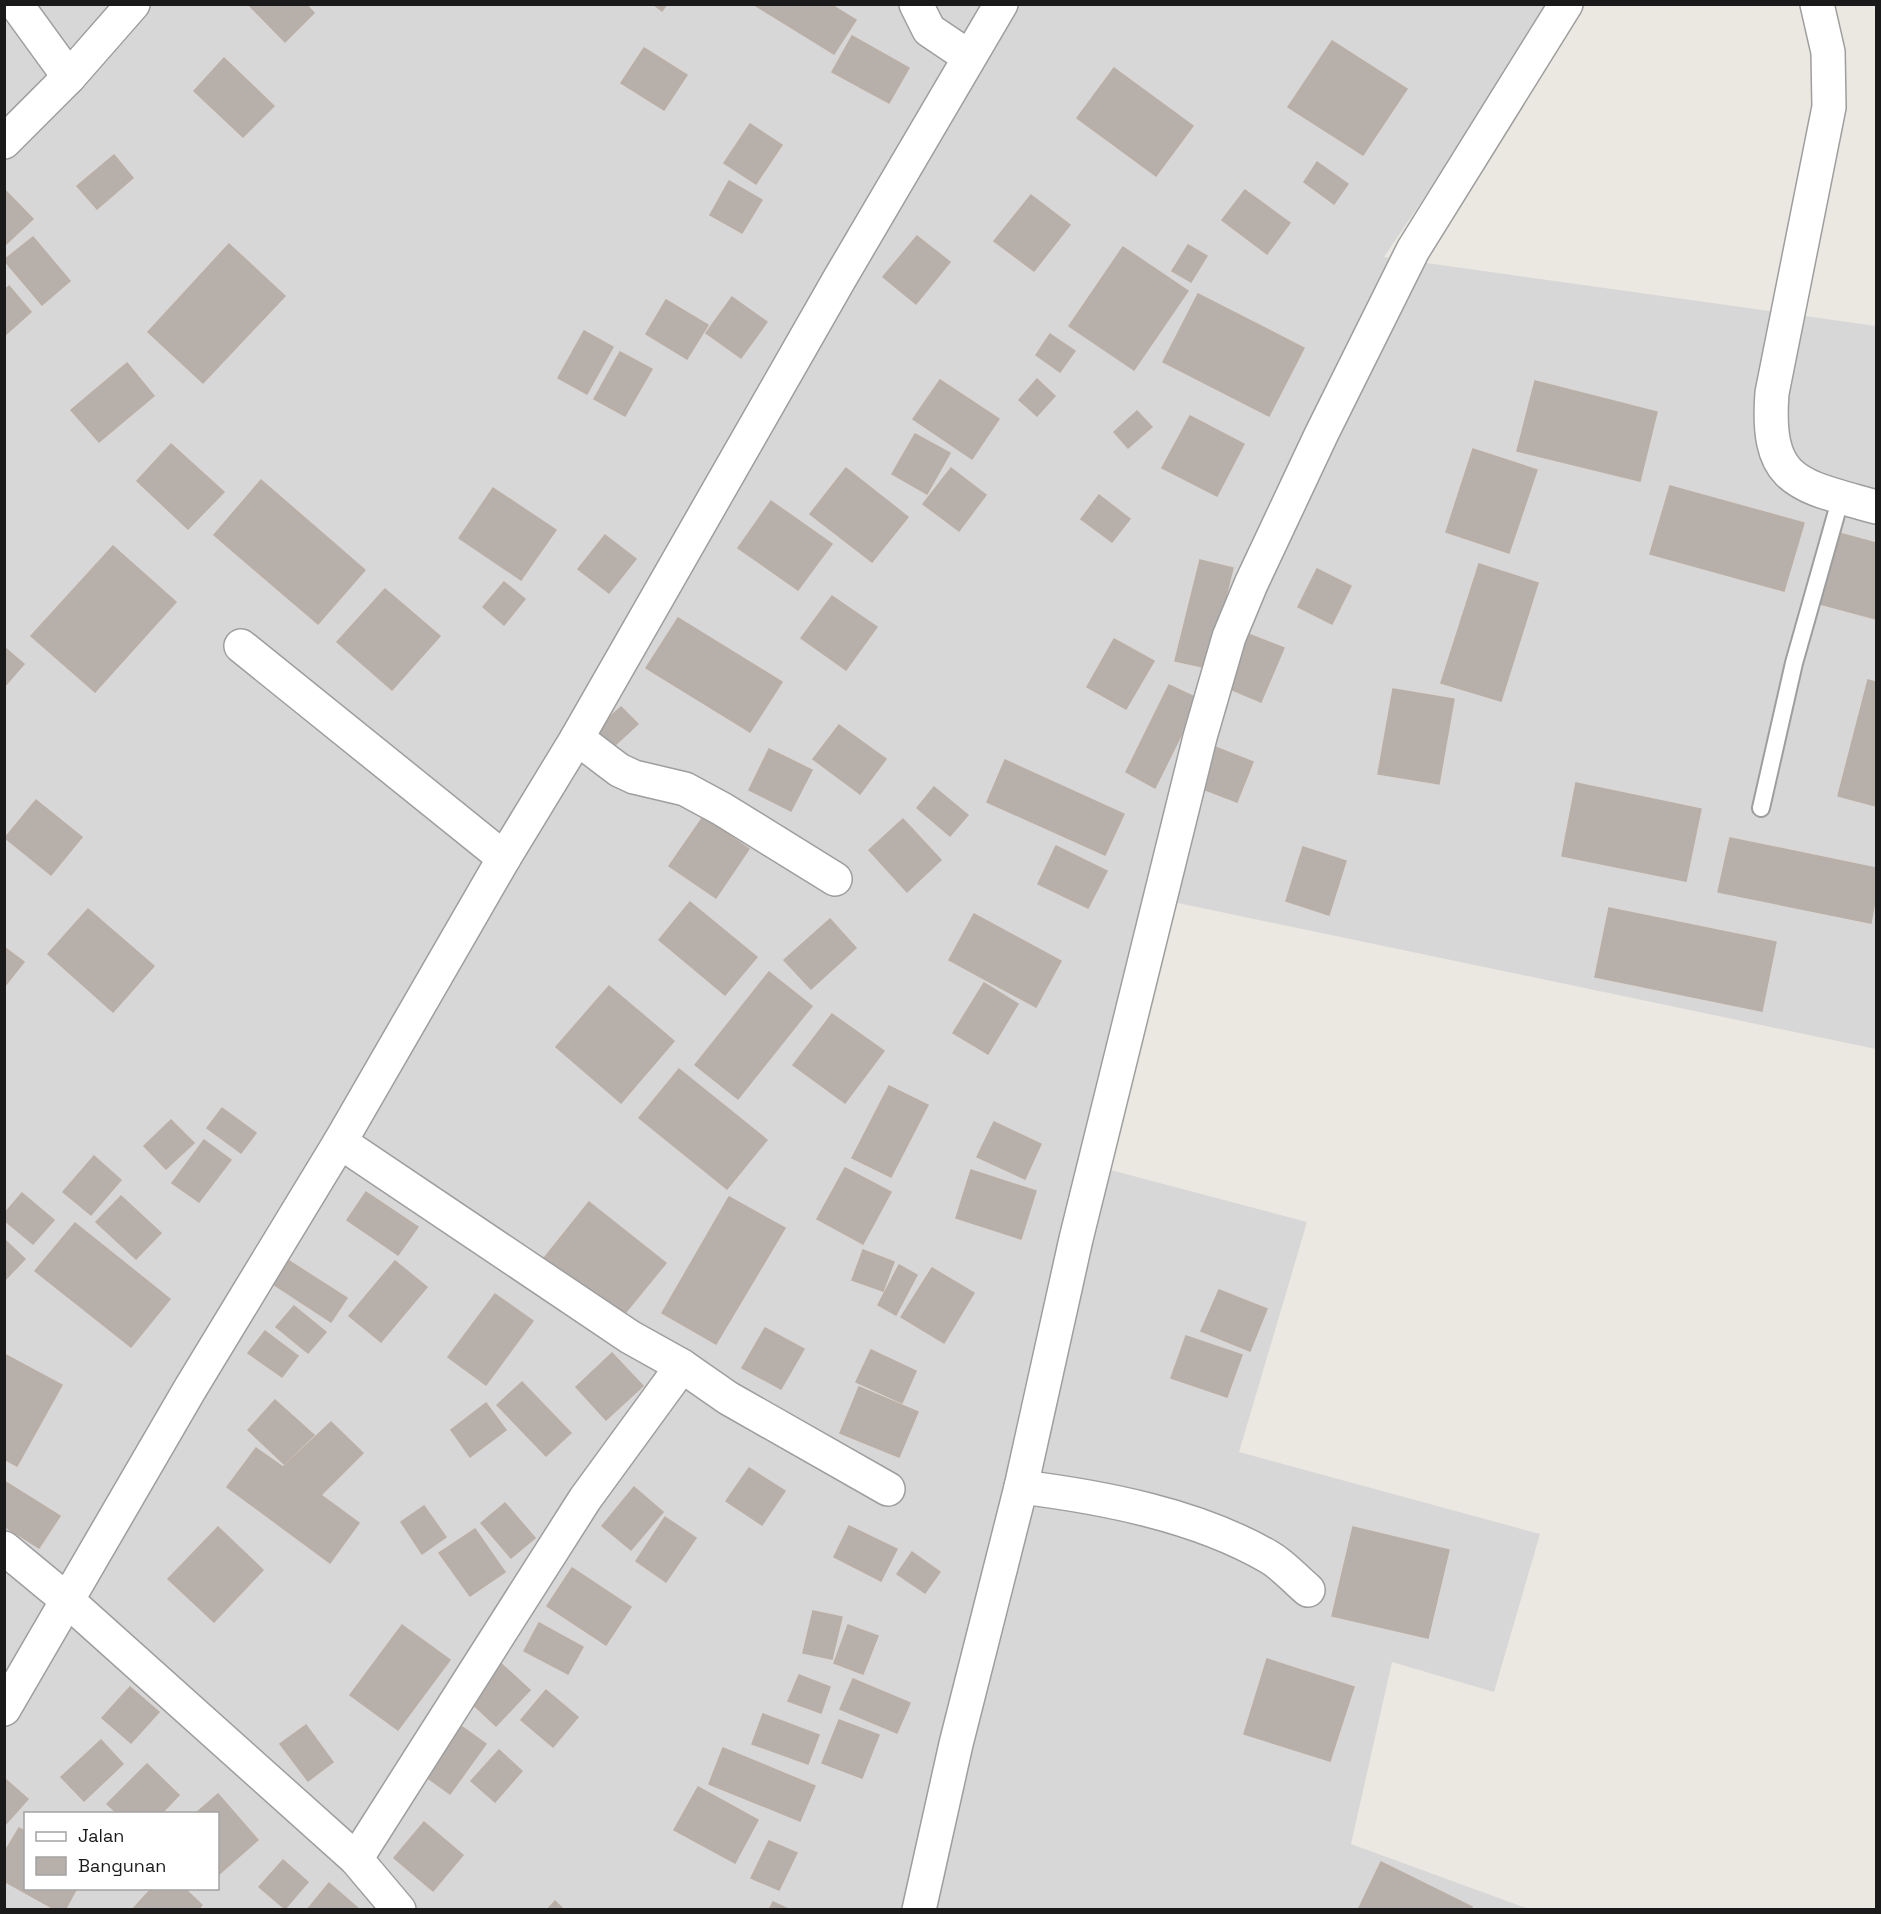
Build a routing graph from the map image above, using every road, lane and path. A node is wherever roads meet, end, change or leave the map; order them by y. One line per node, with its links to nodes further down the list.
1 (16, 4): 8 (street)
2 (133, 4): 8 (street)
3 (916, 4): 7 (street)
4 (1001, 4): 7 (street)
5 (1566, 4): 19 (street)
6 (1817, 4): 10 (street)
7 (969, 57): 13 (street)
8 (69, 77): 9 (street)
9 (4, 142)
10 (1841, 497): 11 (street); 14 (lane)
11 (1876, 507)
12 (241, 646): 15 (street)
13 (577, 738): 15 (street); 16 (street)
14 (1761, 808)
15 (504, 858): 17 (street)
16 (835, 879)
17 (340, 1143): 18 (street); 23 (street)
18 (682, 1366): 20 (street); 25 (street)
19 (1021, 1487): 22 (street); 27 (street)
20 (888, 1489)
21 (4, 1548): 23 (street)
22 (1308, 1590)
23 (67, 1600): 24 (street); 25 (street)
24 (4, 1710)
25 (357, 1859): 26 (street)
26 (399, 1910)
27 (919, 1910)

